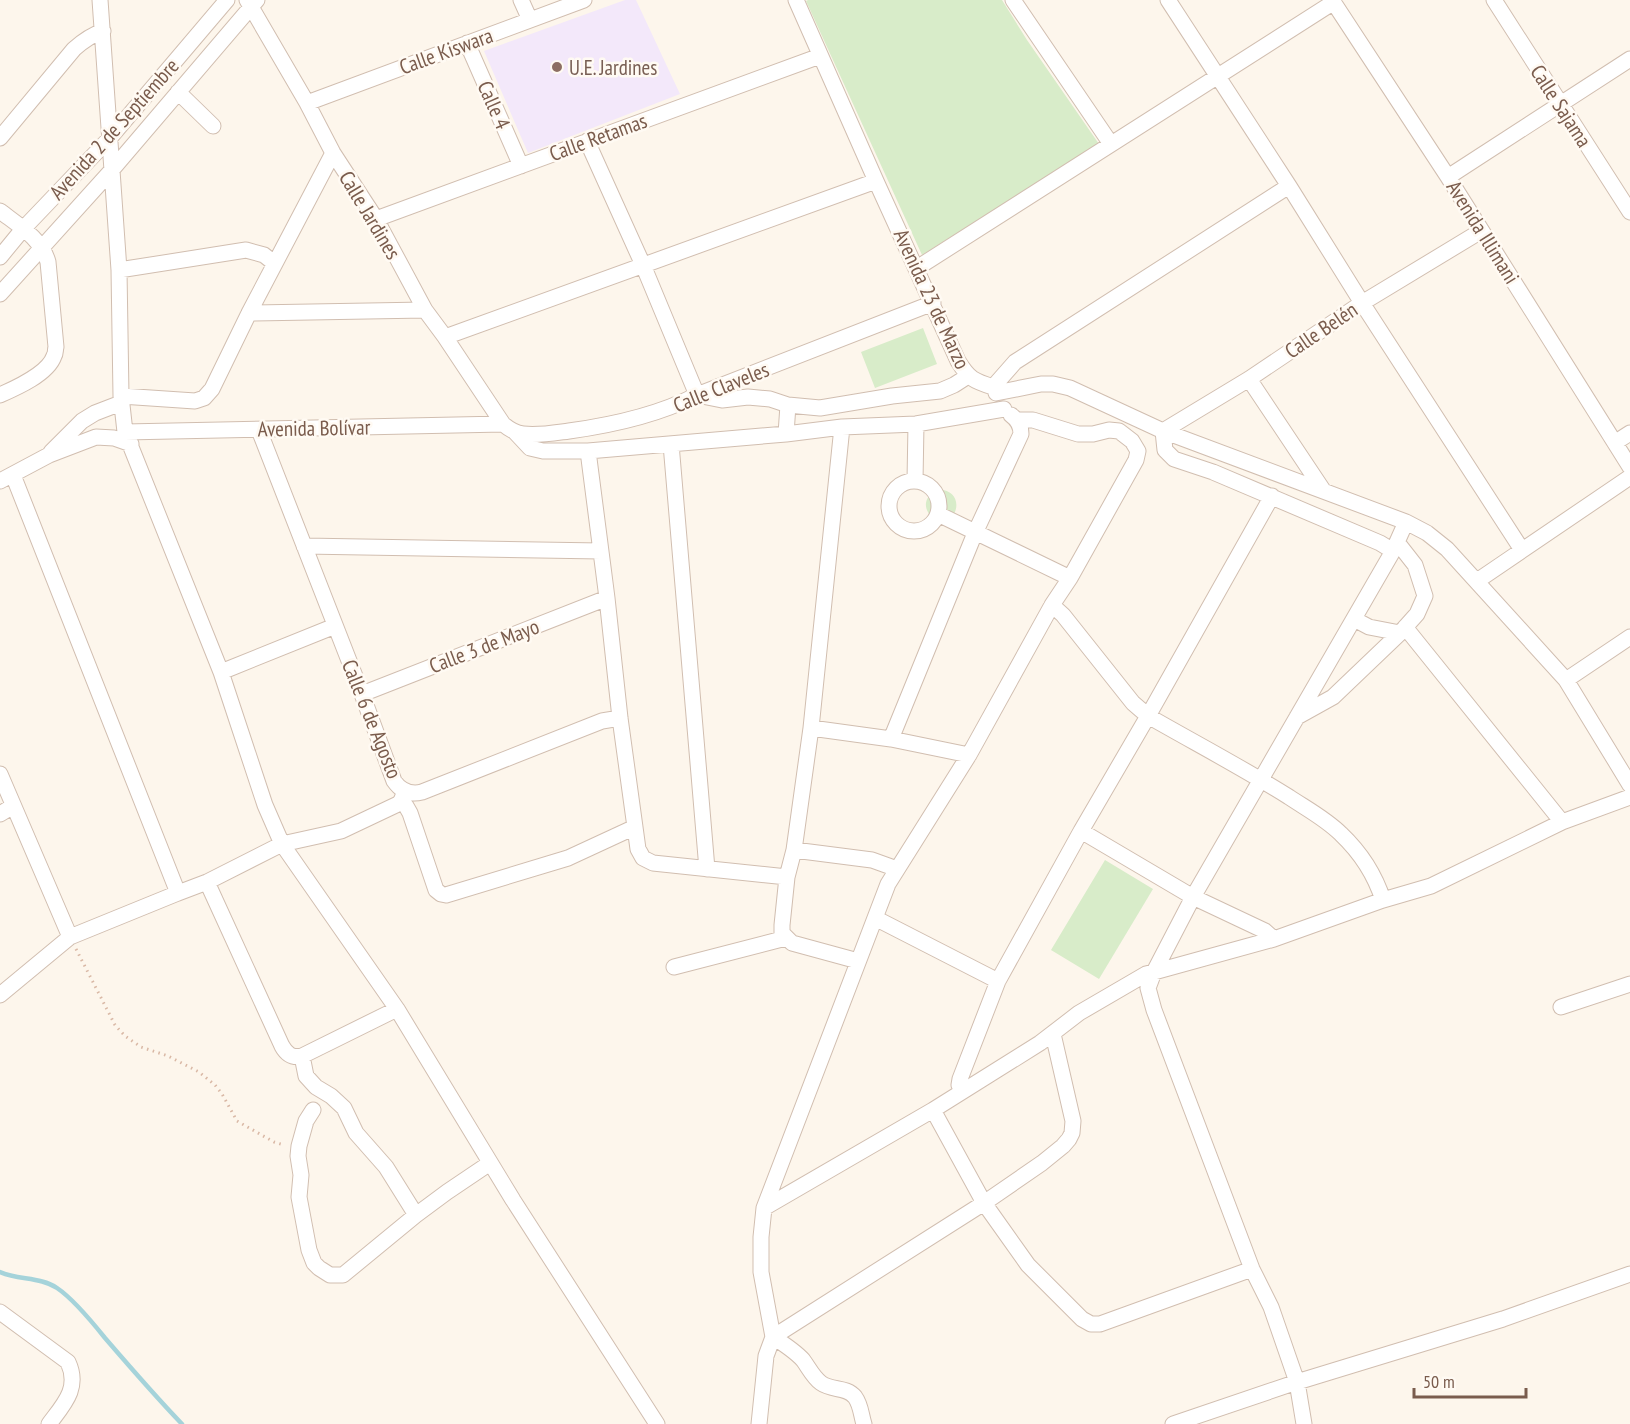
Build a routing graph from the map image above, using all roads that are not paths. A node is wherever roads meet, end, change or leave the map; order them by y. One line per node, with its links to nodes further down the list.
1 (100, 0): 12 (street)
2 (227, 0): 22 (street, Avenida 2 de Septiembre)
3 (520, 0): 11 (street)
4 (584, 0): 11 (street, Calle Kiswara)
5 (796, 0): 14 (street, Avenida 23 de Marzo)
6 (1013, 0): 24 (street)
7 (1168, 0): 16 (street)
8 (1494, 0): 19 (street, Calle Sajama)
9 (1333, 1): 16 (street); 28 (street, Avenida Illimani)
10 (251, 3): 17 (street); 18 (street, Calle Jardines)
11 (530, 20): 13 (street, Calle Kiswara)
12 (103, 31): 21 (street); 22 (street)
13 (467, 43): 18 (street, Calle Kiswara); 26 (street, Calle 4)
14 (820, 56): 23 (street, Calle Retamas); 29 (street, Avenida 23 de Marzo)
15 (1630, 59): 19 (street)
16 (1218, 76): 24 (street); 30 (street)
17 (178, 92): 20 (street); 27 (street)
18 (308, 103): 25 (street, Calle Jardines)
19 (1560, 104): 28 (street); 32 (street, Calle Sajama)
20 (213, 126)
21 (0, 138)
22 (109, 139): 27 (street); 34 (street, Avenida 2 de Septiembre)
23 (587, 141): 26 (street, Calle Retamas); 39 (street)
24 (1111, 144): 40 (street)
25 (333, 153): 33 (street, Calle Jardines); 38 (street)
26 (521, 166): 33 (street, Calle Retamas)
27 (111, 171): 36 (street); 41 (street)
28 (1448, 177): 35 (street, Avenida Illimani)
29 (876, 181): 39 (street); 40 (street, Avenida 23 de Marzo)
30 (1289, 186): 44 (street); 50 (street, Avenida 23 de Marzo)
31 (0, 211): 34 (street)
32 (1630, 212)
33 (376, 219): 45 (street, Calle Jardines)
34 (23, 229): 36 (street); 37 (street, Avenida 2 de Septiembre)
35 (1481, 231): 44 (street, Calle Belén); 65 (street, Avenida Illimani)
36 (42, 246): 42 (street); 51 (street)
37 (0, 257)
38 (274, 263): 41 (street); 46 (street)
39 (643, 265): 47 (street); 52 (street)
40 (917, 268): 43 (street, Avenida 23 de Marzo)
41 (119, 270): 53 (street)
42 (0, 294)
43 (933, 303): 48 (street, Avenida 23 de Marzo); 52 (street, Calle Claveles)
44 (1362, 303): 49 (street, Calle Belén); 80 (street)
45 (425, 310): 46 (street); 47 (street, Calle Jardines)
46 (249, 313): 53 (street)
47 (445, 337): 59 (street, Calle Jardines)
48 (968, 376): 50 (street, Avenida 23 de Marzo); 54 (street)
49 (1249, 379): 61 (street, Calle Belén); 73 (street)
50 (994, 390): 55 (street); 61 (street)
51 (0, 395)
52 (698, 395): 54 (street); 59 (street, Calle Claveles)
53 (121, 399): 64 (street); 68 (street)
54 (788, 405): 63 (street)
55 (1004, 409): 56 (street); 57 (street, Calle Jardines)
56 (1017, 420): 77 (street); 82 (street)
57 (916, 424): 58 (street, Calle Jardines); 72 (street)
58 (842, 427): 63 (street, Calle Jardines); 96 (street)
59 (509, 428): 60 (street, Avenida Bolívar); 67 (street, Calle Jardines)
60 (258, 430): 64 (street, Avenida Bolívar); 78 (street, Calle 6 de Agosto)
61 (1162, 431): 73 (street); 74 (street)
62 (1630, 433): 65 (street)
63 (786, 434): 66 (street, Calle Jardines)
64 (128, 438): 68 (street, Avenida Bolívar); 90 (street)
65 (1616, 442): 69 (street, Avenida Illimani)
66 (671, 444): 67 (street, Calle Jardines); 110 (street)
67 (588, 451): 81 (street)
68 (49, 454): 71 (street)
69 (1630, 467)
70 (1630, 477): 80 (street)
71 (6, 478): 114 (street)
72 (915, 481): 75 (street); 75 (street)
73 (1323, 490): 76 (street)
74 (1272, 496): 79 (street); 93 (street)
75 (938, 514): 77 (street)
76 (1406, 522): 79 (street); 83 (street)
77 (975, 533): 82 (street); 97 (street)
78 (304, 546): 81 (street); 87 (street, Calle 6 de Agosto)
79 (1395, 547): 86 (street); 88 (street)
80 (1522, 550): 83 (street)
81 (601, 552): 84 (street)
82 (1070, 578): 85 (street)
83 (1477, 581): 91 (street)
84 (607, 598): 92 (street, Calle 3 de Mayo); 95 (street)
85 (1052, 605): 93 (street); 98 (street)
86 (1354, 619): 88 (street); 94 (street)
87 (335, 626): 90 (street); 92 (street, Calle 6 de Agosto)
88 (1402, 630): 94 (street); 105 (street)
89 (1630, 637): 91 (street)
90 (221, 672): 108 (street)
91 (1566, 680): 101 (street)
92 (362, 694): 102 (street, Calle 6 de Agosto)
93 (1148, 716): 100 (street); 107 (street)
94 (1297, 717): 100 (street)
95 (620, 718): 102 (street, Calle 6 de Agosto); 106 (street)
96 (811, 728): 97 (street); 109 (street)
97 (891, 739): 98 (street)
98 (969, 755): 111 (street)
99 (0, 774): 104 (street)
100 (1262, 780): 115 (street); 116 (street)
101 (1630, 785)
102 (403, 796): 106 (street); 108 (street)
103 (1630, 797): 105 (street)
104 (6, 810): 118 (street)
105 (1562, 822): 116 (street)
106 (635, 827): 110 (street)
107 (1081, 831): 115 (street); 124 (street)
108 (282, 844): 113 (street); 128 (street)
109 (794, 850): 111 (street); 112 (street)
110 (707, 869): 112 (street)
111 (897, 869): 117 (street)
112 (787, 877): 119 (street)
113 (207, 882): 114 (street); 130 (street)
114 (178, 893): 118 (street)
115 (1193, 897): 120 (street); 123 (street)
116 (1383, 900): 120 (street)
117 (875, 918): 121 (street); 124 (street)
118 (70, 937): 126 (street)
119 (786, 938): 121 (street); 122 (street)
120 (1274, 939): 123 (street)
121 (858, 961): 136 (street)
122 (674, 968)
123 (1154, 972): 129 (street); 138 (street)
124 (998, 981): 131 (street)
125 (1630, 984): 127 (street)
126 (0, 995)
127 (1560, 1007)
128 (397, 1010): 130 (street); 134 (street)
129 (1053, 1034): 131 (street); 135 (street)
130 (302, 1056): 137 (street)
131 (962, 1091): 133 (street)
132 (313, 1110): 137 (street)
133 (933, 1110): 135 (street); 136 (street)
134 (490, 1163): 137 (street); 144 (street)
135 (984, 1203): 138 (street); 141 (street)
136 (764, 1208): 141 (street)
137 (416, 1215)
138 (1252, 1269): 142 (street)
139 (1630, 1274): 142 (street)
140 (1, 1314): 143 (street)
141 (773, 1337): 145 (street); 146 (street)
142 (1297, 1382): 147 (street); 148 (street)
143 (49, 1424)
144 (657, 1424)
145 (759, 1424)
146 (864, 1424)
147 (1173, 1424)
148 (1304, 1424)

